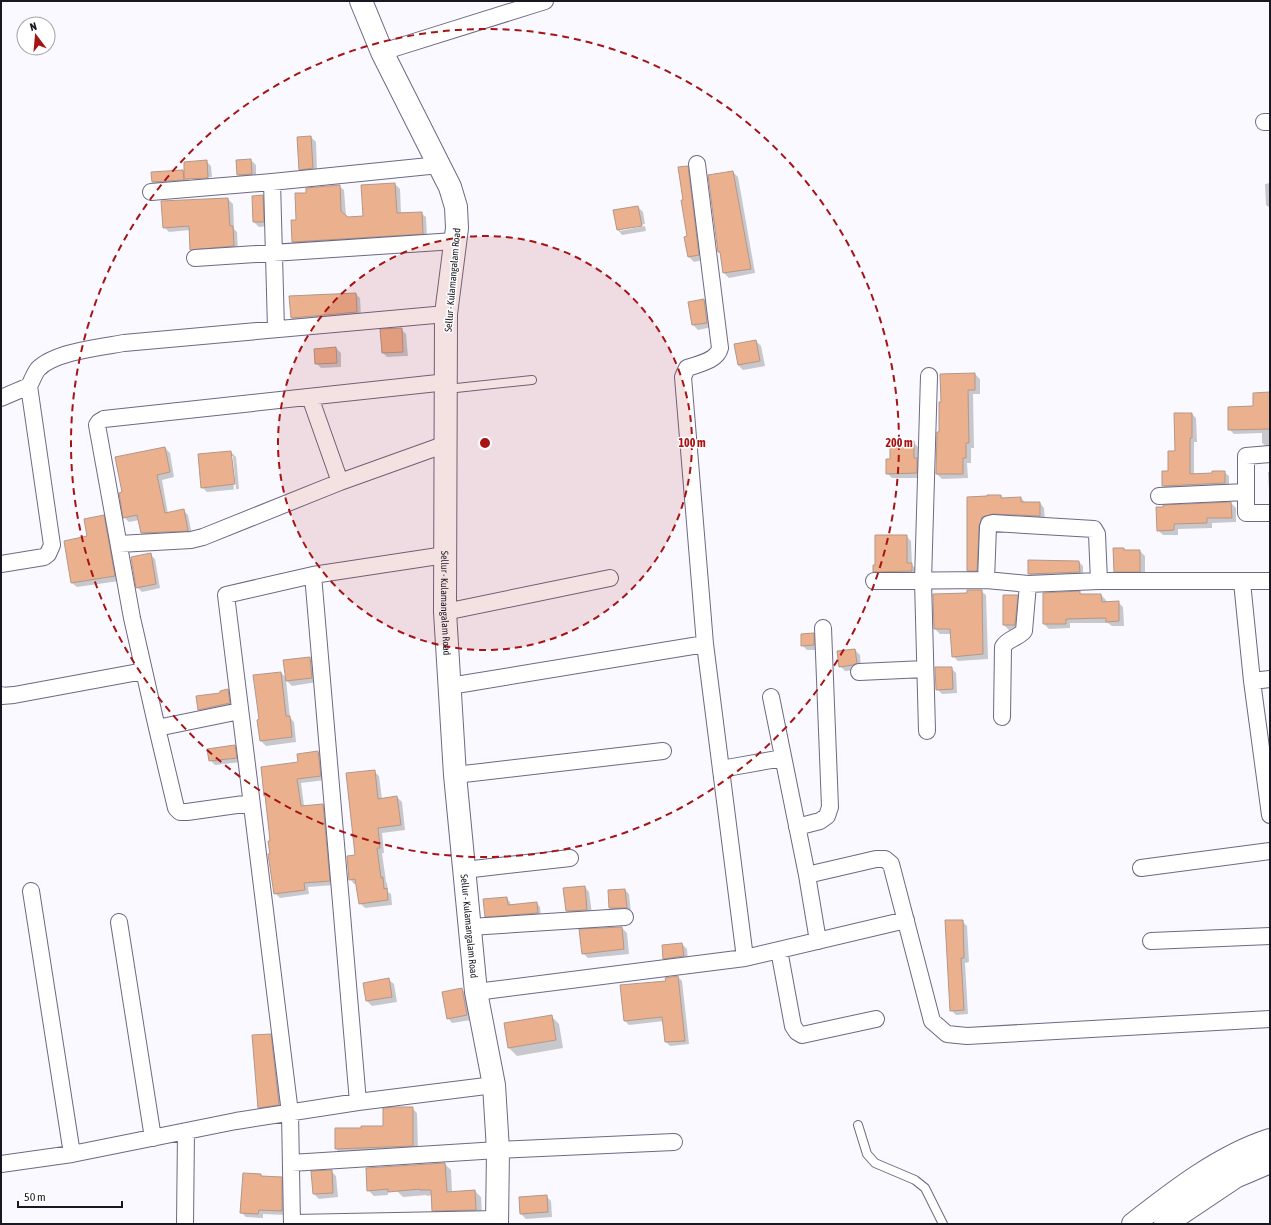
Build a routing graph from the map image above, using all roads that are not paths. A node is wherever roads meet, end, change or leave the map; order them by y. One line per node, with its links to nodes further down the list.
1 (361, 1): 3 (main road, Sellur - Kulamangalam Road)
2 (545, 1): 3 (street)
3 (382, 52): 5 (main road, Sellur - Kulamangalam Road)
4 (697, 164): 39 (street)
5 (439, 165): 6 (street); 8 (main road, Sellur - Kulamangalam Road)
6 (272, 182): 7 (street); 9 (street)
7 (151, 192)
8 (455, 241): 9 (street); 11 (main road, Sellur - Kulamangalam Road)
9 (273, 254): 10 (street); 12 (street)
10 (195, 258)
11 (446, 314): 12 (street); 16 (main road, Sellur - Kulamangalam Road)
12 (276, 328): 15 (street)
13 (928, 376): 32 (street)
14 (532, 380): 16 (lane)
15 (29, 386): 18 (street); 27 (street)
16 (447, 386): 17 (street); 19 (main road, Sellur - Kulamangalam Road)
17 (310, 397): 21 (street); 25 (street)
18 (1, 398)
19 (446, 444): 21 (street); 26 (main road, Sellur - Kulamangalam Road)
20 (1270, 454): 22 (street)
21 (340, 482): 25 (street)
22 (1246, 492): 23 (street); 24 (street)
23 (1159, 496)
24 (1270, 513)
25 (119, 544): 41 (street)
26 (445, 555): 28 (street); 37 (main road, Sellur - Kulamangalam Road)
27 (1, 564)
28 (313, 575): 48 (street); 79 (street)
29 (610, 578): 37 (street)
30 (986, 580): 32 (street); 33 (street); 36 (street)
31 (874, 581): 32 (street)
32 (923, 581): 40 (street)
33 (1099, 581): 35 (street); 36 (street)
34 (1270, 581): 35 (street)
35 (1242, 582): 44 (street)
36 (1028, 584): 49 (street)
37 (445, 612): 45 (main road, Sellur - Kulamangalam Road)
38 (823, 628): 59 (street)
39 (705, 644): 45 (street); 55 (street)
40 (925, 669): 42 (street); 51 (street)
41 (144, 671): 46 (street); 50 (street)
42 (859, 672)
43 (1270, 679): 44 (street)
44 (1252, 680): 54 (street)
45 (450, 686): 56 (main road, Sellur - Kulamangalam Road)
46 (1, 695)
47 (771, 697): 53 (street)
48 (240, 712): 50 (street); 57 (street)
49 (1002, 717)
50 (156, 728): 57 (street)
51 (927, 732)
52 (663, 751): 56 (street)
53 (783, 758): 55 (street); 59 (street)
54 (1267, 763): 58 (street)
55 (721, 769): 74 (street)
56 (455, 775): 63 (main road, Sellur - Kulamangalam Road)
57 (251, 803): 80 (street)
58 (1270, 815)
59 (797, 827): 64 (street)
60 (1270, 851): 62 (street)
61 (570, 858): 63 (street)
62 (1141, 868)
63 (464, 870): 69 (main road, Sellur - Kulamangalam Road)
64 (807, 874): 67 (street); 71 (street)
65 (31, 891): 87 (street)
66 (625, 917): 69 (street)
67 (906, 920): 71 (street); 77 (street)
68 (119, 922): 83 (street)
69 (470, 926): 75 (main road, Sellur - Kulamangalam Road)
70 (1270, 936): 72 (street)
71 (818, 941): 73 (street)
72 (1152, 941)
73 (779, 950): 74 (street); 76 (street)
74 (744, 958): 75 (street)
75 (476, 992): 78 (main road, Sellur - Kulamangalam Road)
76 (876, 1019)
77 (1270, 1020)
78 (494, 1085): 79 (street); 86 (main road, Sellur - Kulamangalam Road)
79 (358, 1102): 80 (street)
80 (290, 1113): 82 (street); 90 (street)
81 (858, 1125): 94 (lane)
82 (186, 1131): 83 (street); 93 (street)
83 (153, 1138): 87 (street)
84 (1270, 1140): 95 (main road)
85 (674, 1142): 86 (street)
86 (498, 1150): 90 (street); 91 (main road, Sellur - Kulamangalam Road)
87 (72, 1154): 89 (street)
88 (1270, 1162): 96 (main road)
89 (1, 1164)
90 (291, 1164): 92 (street)
91 (497, 1221): 92 (street)
92 (292, 1223)
93 (184, 1224)
94 (944, 1224)
95 (1133, 1224)
96 (1165, 1224)

